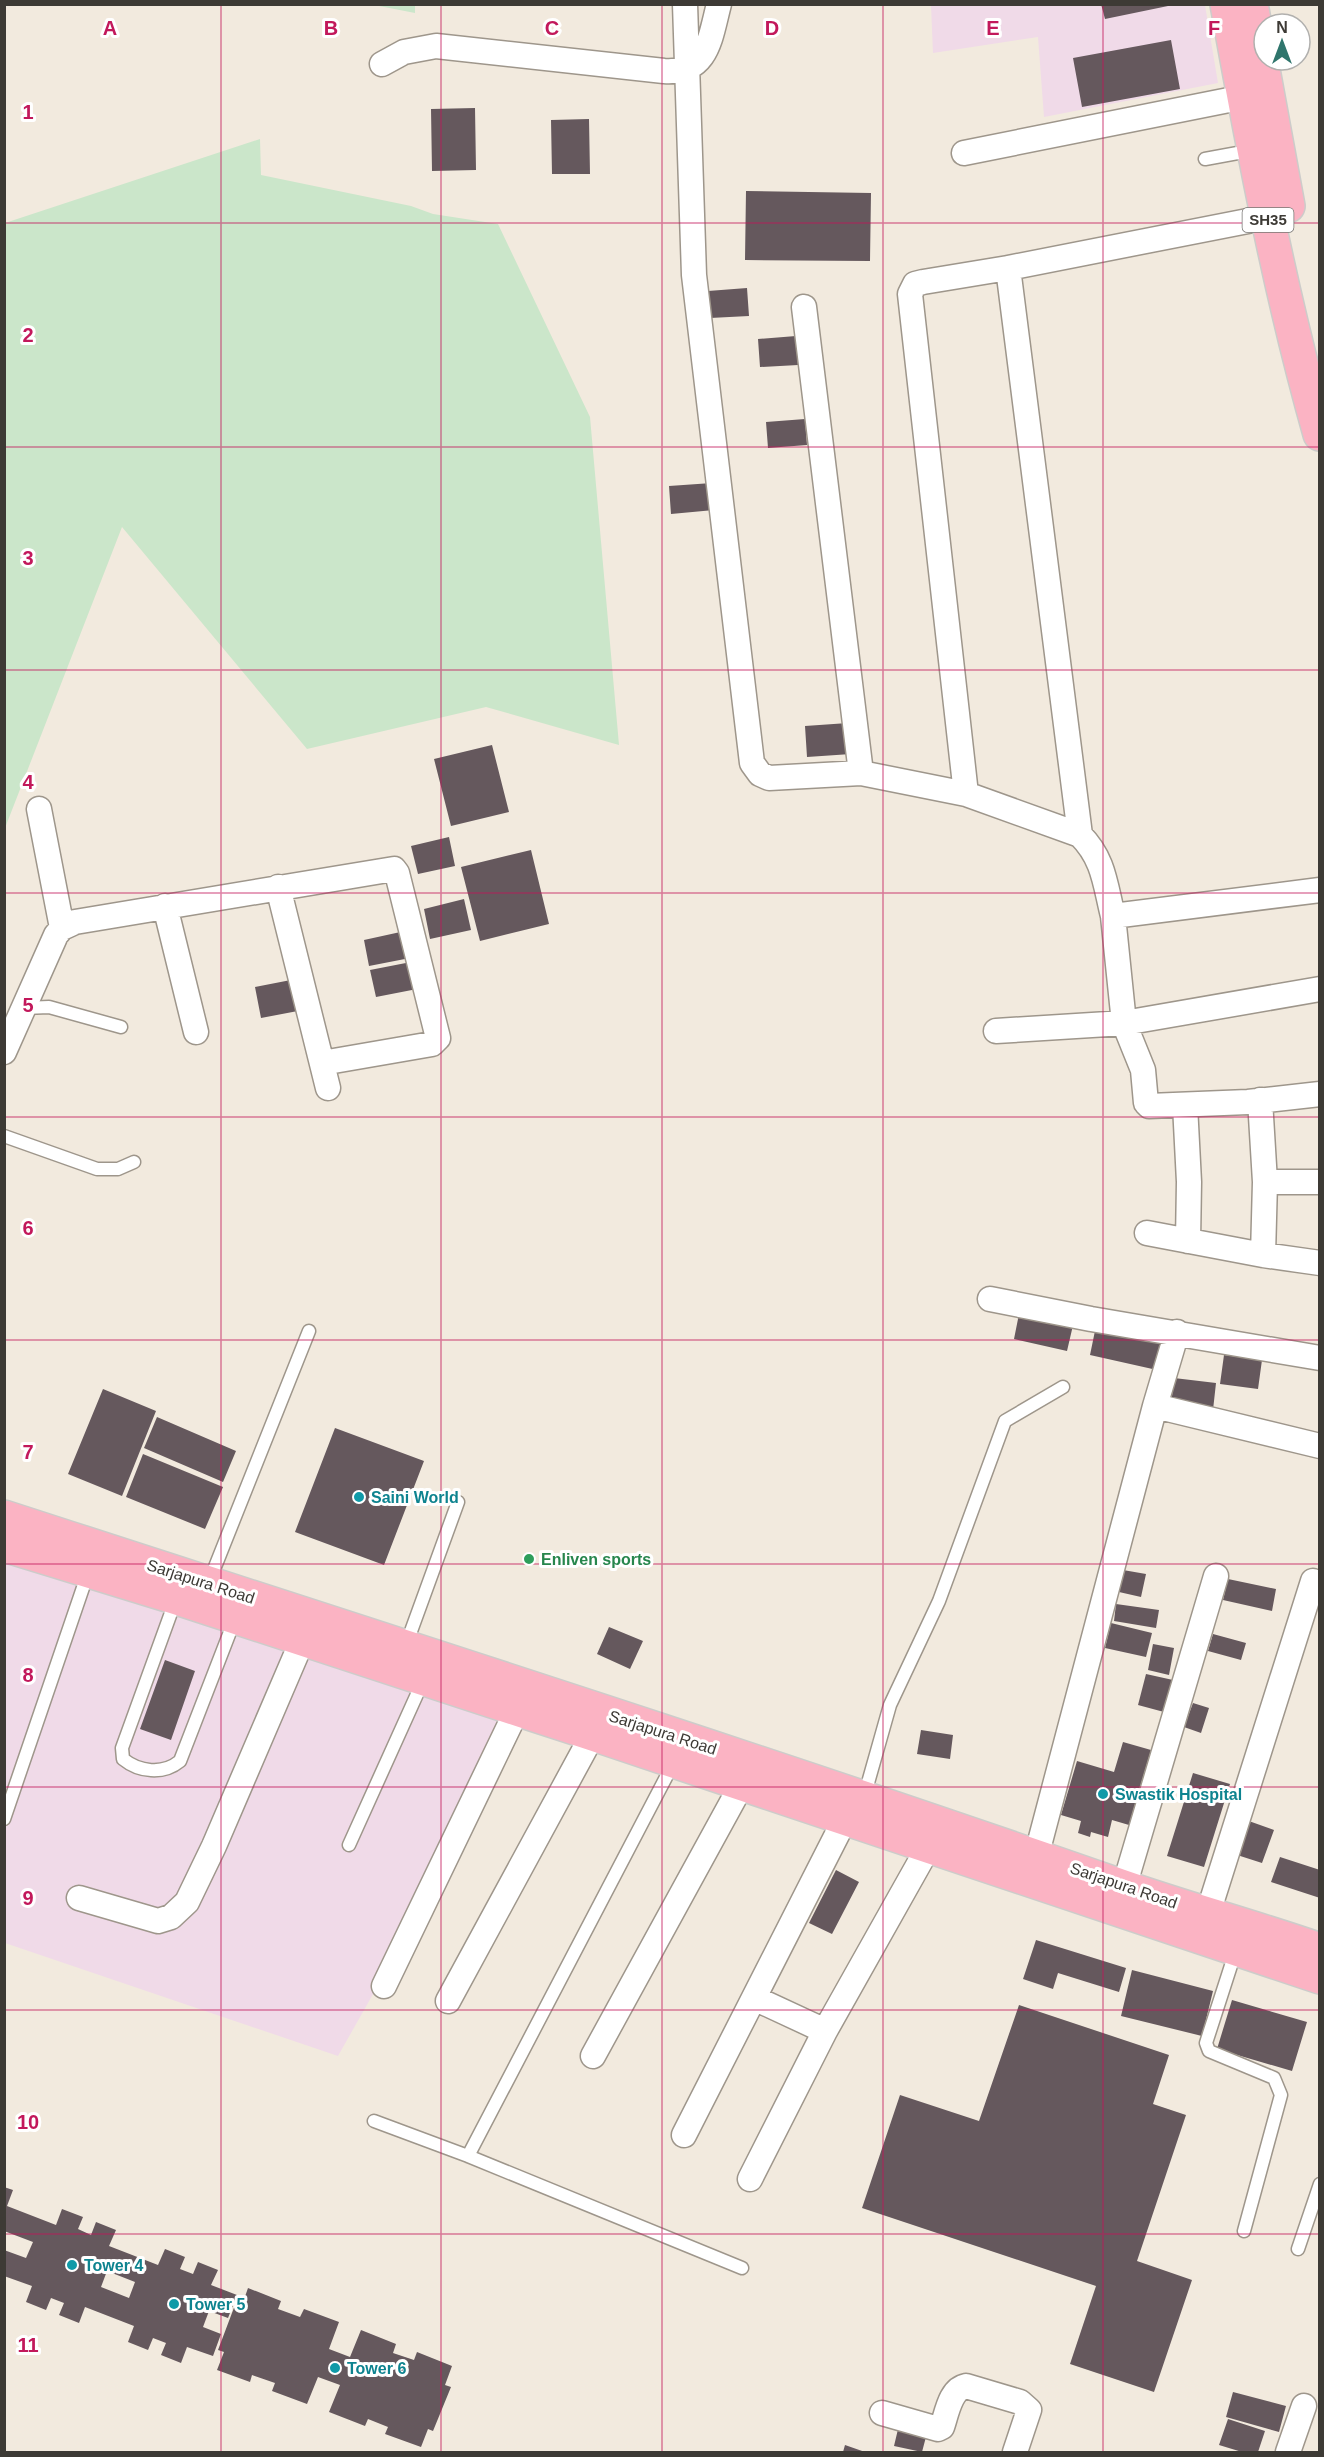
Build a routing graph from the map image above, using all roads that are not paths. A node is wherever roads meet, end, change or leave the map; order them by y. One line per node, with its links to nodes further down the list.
1 (686, 4): 6 (street)
2 (719, 4): 6 (street)
3 (1227, 4): 7 (main road, SH35)
4 (1251, 4): 11 (main road, SH35)
5 (382, 64): 6 (street)
6 (687, 68): 16 (street)
7 (1244, 97): 8 (main road, SH35); 9 (street)
8 (1254, 150): 10 (lane); 11 (main road, SH35)
9 (964, 153)
10 (1205, 159)
11 (1278, 215): 12 (street); 14 (main road, SH35)
12 (1008, 268): 17 (street); 19 (street)
13 (804, 307): 16 (street)
14 (1314, 364): 15 (main road, SH35)
15 (1320, 434)
16 (861, 773): 17 (street)
17 (966, 794): 19 (street)
18 (39, 809): 24 (street)
19 (1080, 835): 23 (street)
20 (278, 887): 22 (street); 32 (street); 32 (street)
21 (1320, 890): 23 (street)
22 (165, 906): 24 (street); 30 (street)
23 (1113, 916): 27 (street)
24 (62, 928): 26 (street)
25 (1320, 989): 27 (street)
26 (24, 1008): 28 (lane); 31 (street)
27 (1124, 1023): 29 (street); 36 (street)
28 (121, 1027)
29 (996, 1031)
30 (196, 1032)
31 (4, 1052)
32 (322, 1063): 33 (street)
33 (328, 1088)
34 (1320, 1094): 35 (street)
35 (1260, 1100): 36 (street); 39 (street)
36 (1185, 1105): 42 (street)
37 (4, 1136): 38 (lane)
38 (134, 1162)
39 (1265, 1182): 40 (street); 43 (street)
40 (1320, 1182)
41 (1147, 1233): 42 (street)
42 (1188, 1241): 43 (street)
43 (1263, 1255): 44 (street)
44 (1320, 1263)
45 (990, 1299): 47 (street)
46 (309, 1331): 58 (lane)
47 (1177, 1332): 48 (street); 50 (street)
48 (1320, 1358)
49 (1062, 1387): 68 (lane)
50 (1155, 1406): 51 (street); 72 (street)
51 (1320, 1446)
52 (458, 1502): 62 (lane)
53 (4, 1517): 58 (main road, Sarjapura Road)
54 (4, 1545): 55 (main road, Sarjapura Road)
55 (88, 1572): 59 (main road, Sarjapura Road); 69 (lane)
56 (1216, 1576): 73 (street)
57 (1313, 1581): 75 (street)
58 (209, 1584): 60 (main road, Sarjapura Road)
59 (177, 1598): 60 (main road, Sarjapura Road); 60 (lane)
60 (239, 1606): 61 (main road, Sarjapura Road); 62 (main road, Sarjapura Road)
61 (302, 1641): 63 (main road, Sarjapura Road); 74 (street)
62 (405, 1647): 68 (main road, Sarjapura Road)
63 (423, 1680): 64 (main road, Sarjapura Road); 70 (lane)
64 (517, 1710): 65 (main road, Sarjapura Road); 79 (street)
65 (593, 1734): 66 (main road, Sarjapura Road); 81 (street)
66 (674, 1761): 67 (main road, Sarjapura Road); 86 (lane)
67 (742, 1784): 68 (main road, Sarjapura Road); 83 (street)
68 (855, 1808): 71 (main road, Sarjapura Road); 72 (main road, Sarjapura Road); 80 (street)
69 (4, 1819)
70 (349, 1845)
71 (928, 1846): 72 (main road, Sarjapura Road); 82 (street)
72 (1034, 1868): 73 (main road, Sarjapura Road); 76 (main road, Sarjapura Road)
73 (1124, 1887): 75 (main road, Sarjapura Road)
74 (79, 1898)
75 (1208, 1913): 77 (main road, Sarjapura Road)
76 (1236, 1949): 78 (main road, Sarjapura Road); 89 (lane)
77 (1320, 1950)
78 (1320, 1977)
79 (384, 1986)
80 (754, 1998): 82 (street); 85 (street)
81 (448, 2001)
82 (825, 2031): 87 (street)
83 (593, 2056)
84 (374, 2121): 86 (lane)
85 (684, 2135)
86 (468, 2156): 91 (lane)
87 (750, 2179)
88 (1320, 2184): 90 (lane)
89 (1244, 2231)
90 (1298, 2249)
91 (742, 2268)
92 (1304, 2406): 95 (street)
93 (882, 2413): 94 (street)
94 (1015, 2452)
95 (1288, 2452)

